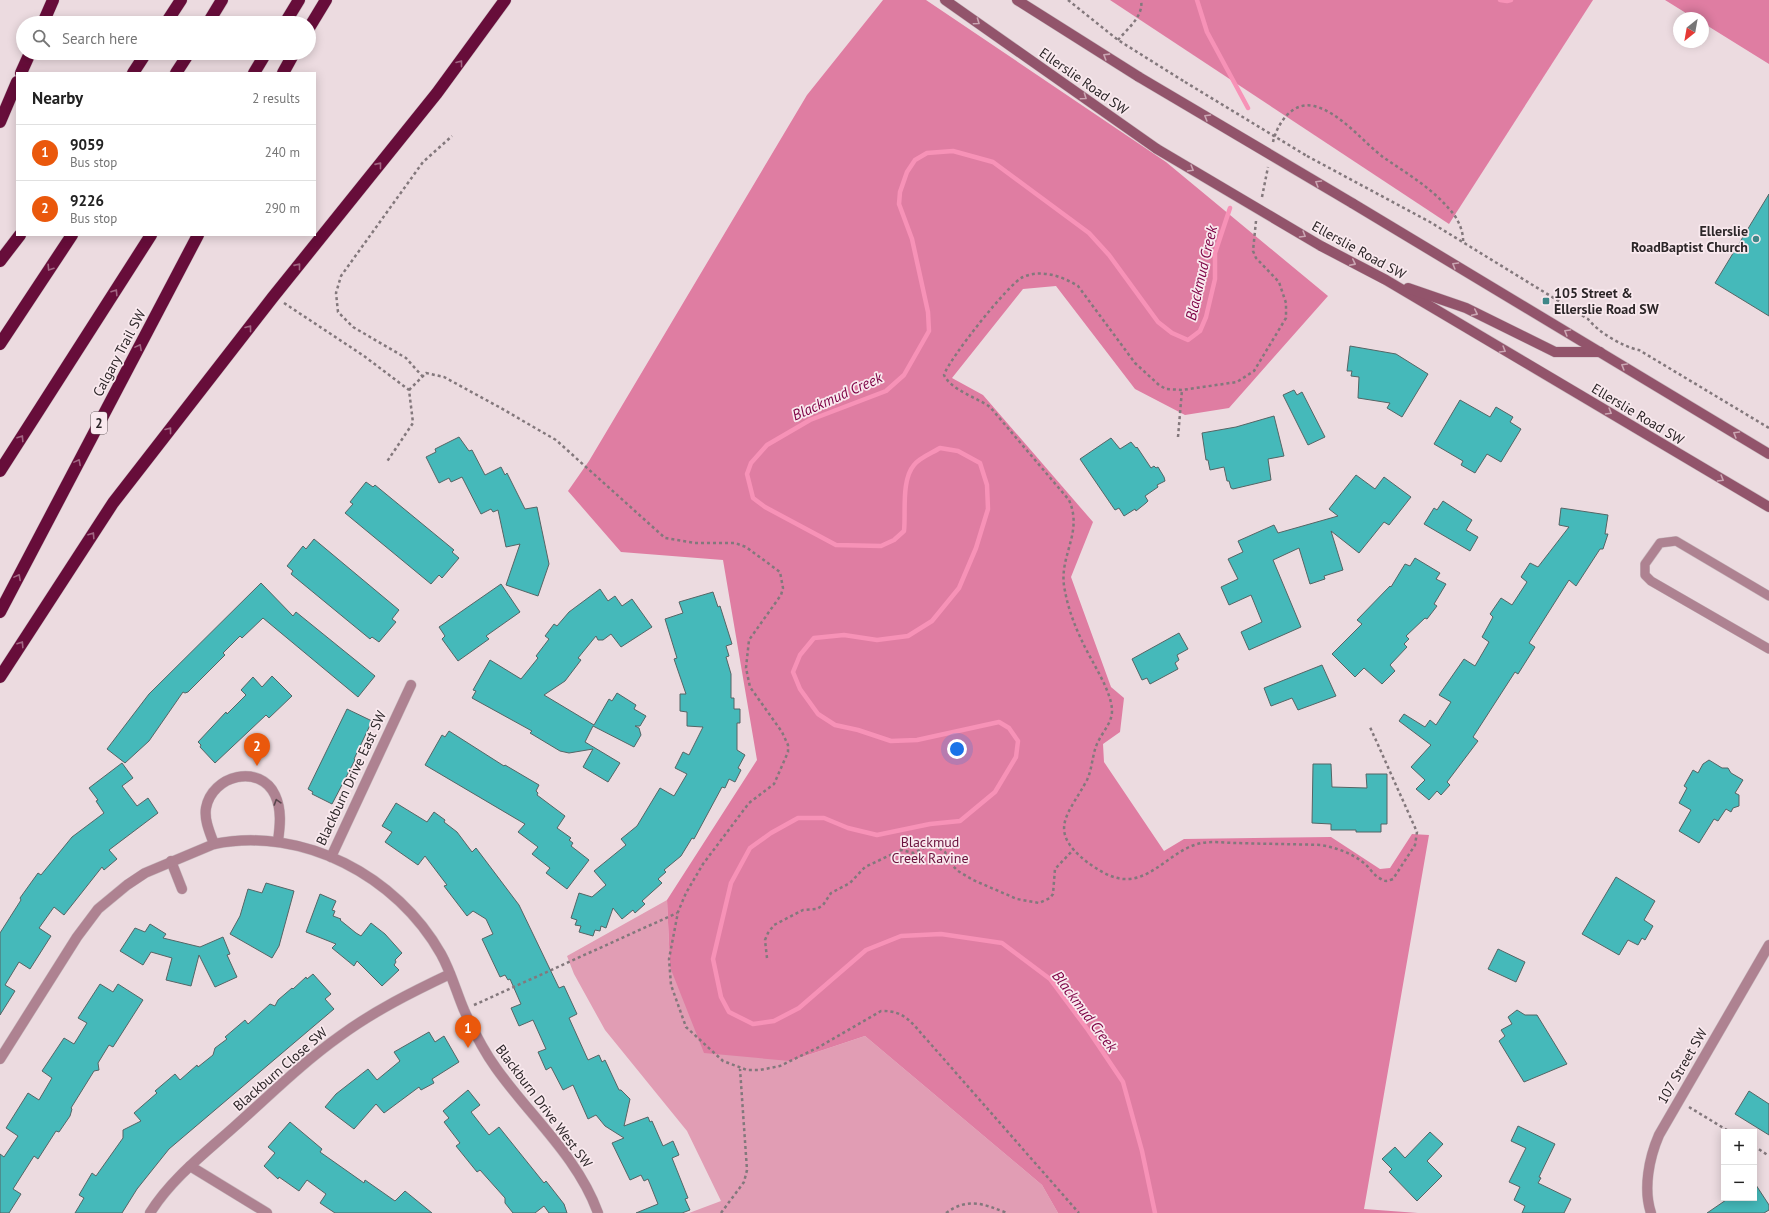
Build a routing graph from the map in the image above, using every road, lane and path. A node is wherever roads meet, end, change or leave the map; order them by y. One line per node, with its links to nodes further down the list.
1 (53, 0): 11 (highway)
2 (182, 0): 12 (highway)
3 (222, 0): 13 (highway)
4 (299, 0): 14 (highway)
5 (326, 0): 15 (highway)
6 (506, 0): 41 (highway, one-way to 6)
7 (945, 0): 40 (main road, Ellerslie Road SW, one-way to 40, bridge)
8 (1017, 0): 43 (main road, one-way to 8, bridge)
9 (1068, 0): 16 (path)
10 (1141, 0): 16 (path)
11 (46, 16)
12 (171, 16)
13 (212, 16)
14 (289, 16)
15 (316, 16)
16 (1118, 40): 38 (path, bridge)
17 (27, 60): 22 (highway)
18 (141, 60): 23 (highway)
19 (184, 60): 24 (highway)
20 (262, 60): 25 (highway)
21 (290, 60): 26 (highway)
22 (21, 72)
23 (134, 72)
24 (177, 72)
25 (255, 72)
26 (284, 72)
27 (16, 84): 28 (highway)
28 (0, 122)
29 (452, 136): 44 (path)
30 (1272, 149): 38 (path)
31 (1269, 163): 32 (path)
32 (1261, 199)
33 (1258, 214): 46 (path)
34 (19, 236): 39 (highway)
35 (71, 236): 42 (highway, one-way to 42)
36 (150, 236): 51 (highway, one-way to 36)
37 (197, 236): 54 (highway, Calgary Trail SW / 2, one-way to 37)
38 (1463, 243): 47 (path)
39 (0, 261)
40 (1386, 280): 43 (main road, one-way to 43); 52 (main road, Ellerslie Road SW, one-way to 52)
41 (274, 296): 45 (path); 56 (highway, one-way to 41)
42 (0, 344)
43 (1600, 352): 49 (main road, one-way to 43)
44 (423, 377): 45 (path); 65 (path)
45 (409, 390): 50 (path)
46 (1182, 390): 48 (path); 61 (path)
47 (1769, 428)
48 (1178, 437)
49 (1769, 454)
50 (386, 463)
51 (0, 471)
52 (1769, 508)
53 (1769, 596): 55 (lane)
54 (0, 612)
55 (1769, 649)
56 (0, 677)
57 (411, 685): 62 (street, Blackburn Drive East SW)
58 (1370, 727): 61 (path)
59 (278, 841): 60 (street, Blackburn Drive East SW); 60 (street, one-way to 60); 62 (street, Blackburn Drive East SW)
60 (214, 844): 63 (street, Blackburn Drive East SW)
61 (1074, 848): 67 (path)
62 (332, 857): 68 (street, Blackburn Drive West SW)
63 (171, 861): 64 (street); 70 (street, Blackburn Drive East SW)
64 (182, 889)
65 (678, 912): 69 (path); 71 (path)
66 (1769, 945): 72 (street, 107 Street SW)
67 (767, 958)
68 (450, 974): 69 (street, Blackburn Drive West SW); 76 (street, Blackburn Close SW)
69 (464, 1009): 80 (street, Blackburn Drive West SW)
70 (0, 1059)
71 (740, 1069): 81 (path); 84 (path)
72 (1678, 1100): 73 (path); 77 (street, 107 Street SW)
73 (1725, 1129)
74 (1757, 1148): 75 (path)
75 (1769, 1156)
76 (190, 1166): 78 (street, Blackburn Close SW); 79 (street)
77 (1650, 1211)
78 (150, 1213)
79 (267, 1213)
80 (598, 1213)
81 (721, 1213)
82 (946, 1213): 83 (path)
83 (1007, 1213)
84 (1079, 1213)

